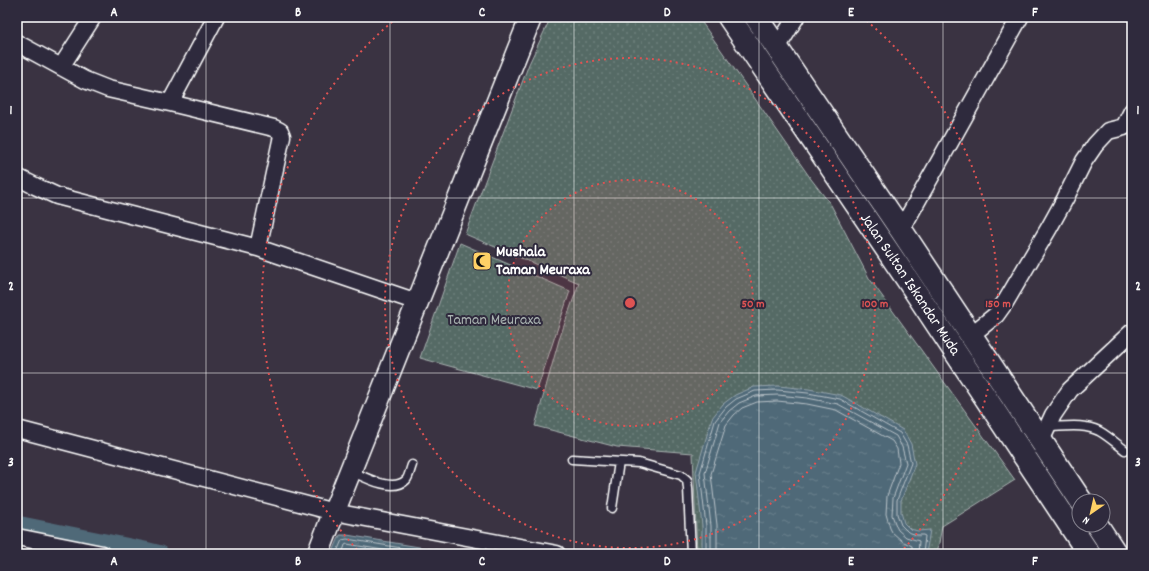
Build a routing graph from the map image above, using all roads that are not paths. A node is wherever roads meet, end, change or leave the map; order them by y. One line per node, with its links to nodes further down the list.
1 (93, 17): 10 (street)
2 (216, 17): 11 (street)
3 (531, 17): 17 (street)
4 (729, 17): 36 (highway, Jalan Sultan Iskandar Muda)
5 (756, 17): 9 (highway, Jalan Sultan Iskandar Muda)
6 (796, 17): 9 (street)
7 (1017, 18): 15 (street)
8 (17, 43): 10 (street)
9 (777, 48): 15 (highway, Jalan Sultan Iskandar Muda)
10 (61, 67): 11 (street)
11 (170, 103): 16 (street)
12 (1132, 111): 13 (street)
13 (1128, 132): 19 (street)
14 (17, 177): 16 (street)
15 (901, 230): 19 (highway, Jalan Sultan Iskandar Muda)
16 (258, 248): 17 (street)
17 (417, 302): 26 (street)
18 (1132, 332): 21 (street)
19 (971, 335): 21 (highway, Jalan Sultan Iskandar Muda)
20 (17, 429): 29 (street)
21 (1044, 434): 22 (lane); 27 (highway, Jalan Sultan Iskandar Muda)
22 (1125, 450)
23 (572, 460): 24 (lane)
24 (619, 462): 28 (lane); 35 (lane)
25 (412, 466): 26 (lane)
26 (350, 471): 29 (street)
27 (1077, 493)
28 (612, 508)
29 (332, 516): 33 (street); 34 (street)
30 (1102, 533): 37 (highway)
31 (17, 537): 32 (street)
32 (102, 554)
33 (318, 554)
34 (557, 554)
35 (691, 554)
36 (1089, 554)
37 (1116, 554)

